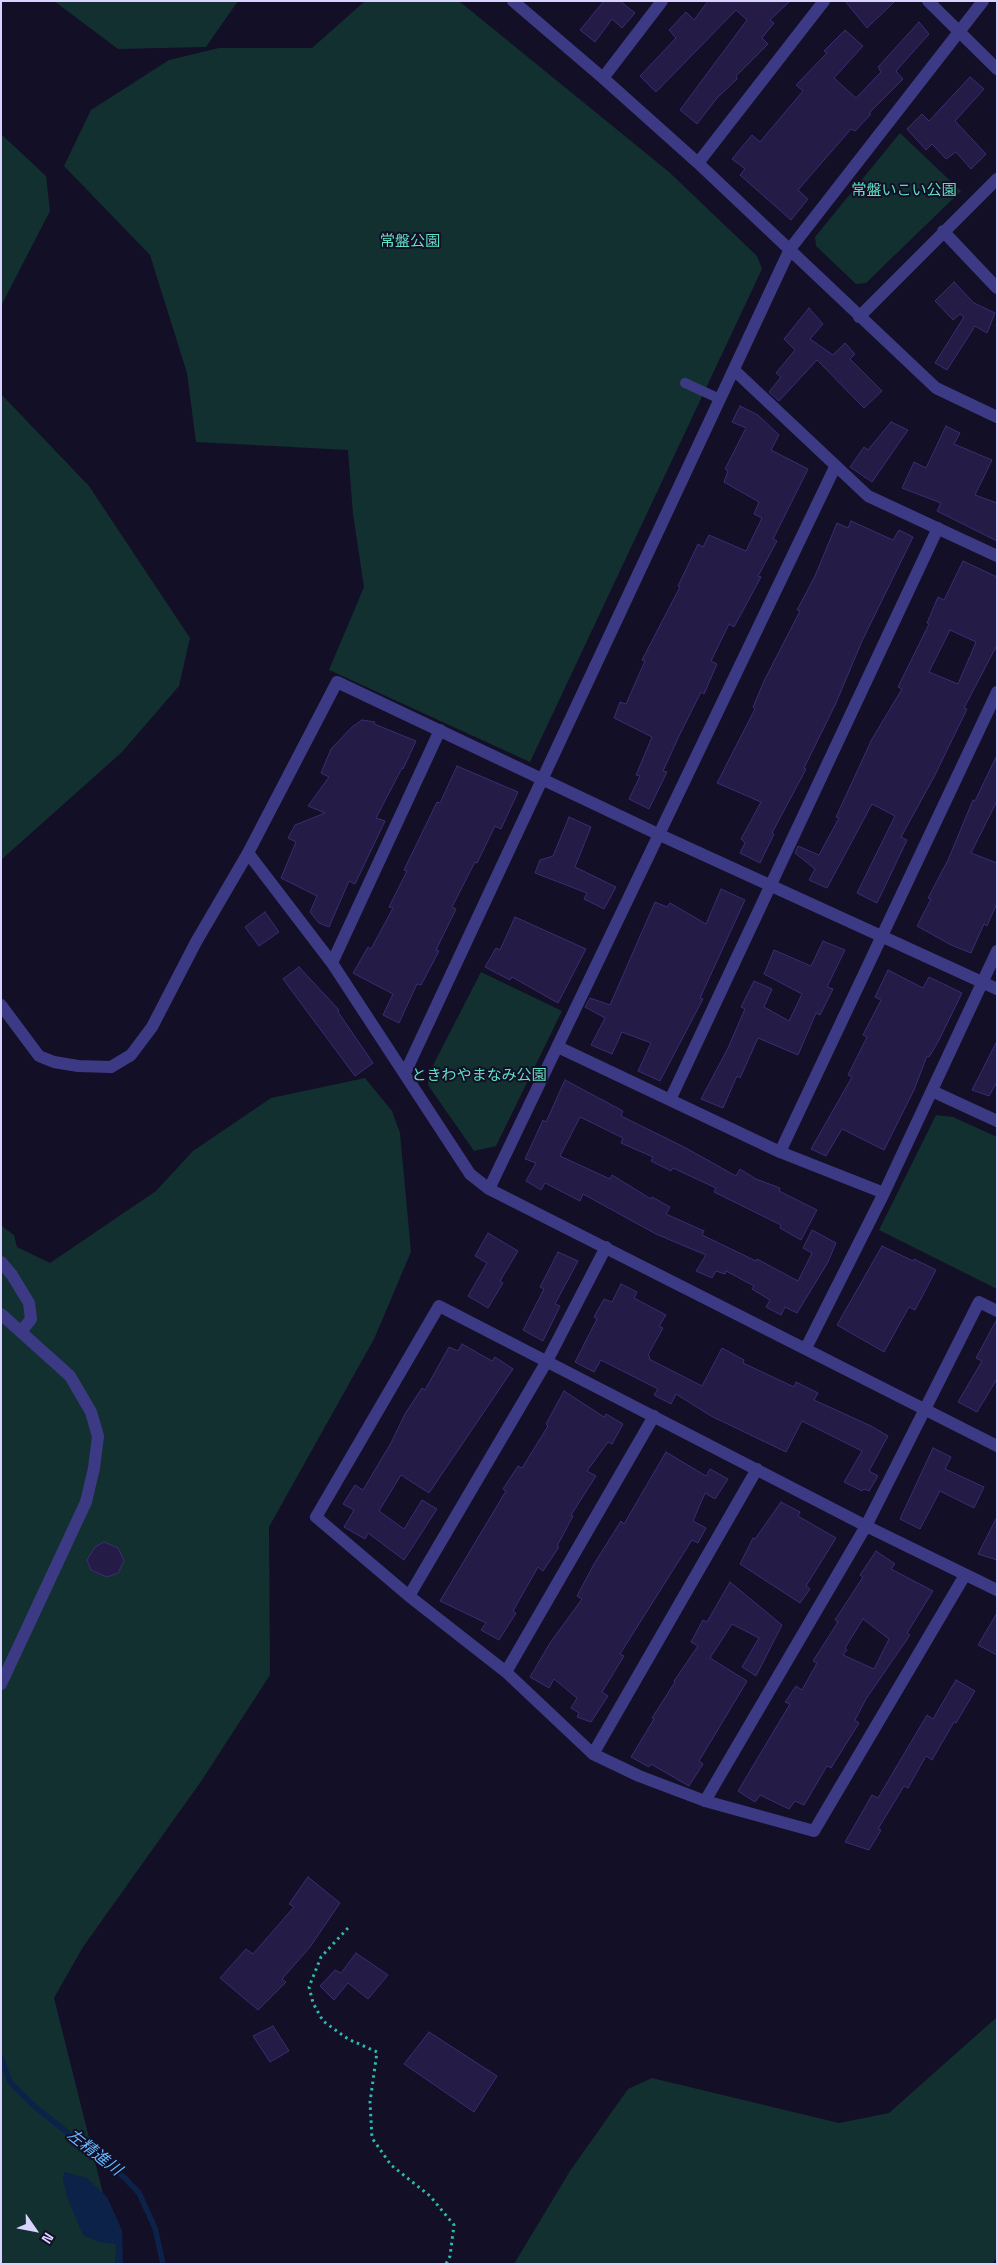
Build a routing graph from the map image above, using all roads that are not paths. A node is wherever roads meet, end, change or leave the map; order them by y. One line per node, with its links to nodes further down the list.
1 (513, 1): 8 (street)
2 (662, 1): 8 (street)
3 (824, 1): 9 (street)
4 (928, 1): 6 (street)
5 (983, 1): 6 (street)
6 (960, 32): 7 (street); 12 (street)
7 (997, 69)
8 (603, 78): 9 (street)
9 (698, 163): 12 (street)
10 (997, 179): 11 (street)
11 (943, 232): 13 (street); 14 (street)
12 (790, 249): 14 (street); 15 (street)
13 (997, 288)
14 (859, 317): 18 (street)
15 (734, 370): 17 (street); 19 (street)
16 (685, 383): 17 (lane)
17 (720, 399): 24 (street)
18 (997, 417)
19 (836, 467): 20 (street); 25 (street)
20 (938, 528): 21 (street); 27 (street)
21 (997, 556)
22 (997, 692): 28 (street)
23 (440, 730): 24 (street); 26 (street); 30 (street)
24 (542, 780): 25 (street); 35 (street)
25 (660, 835): 27 (street); 34 (street)
26 (248, 853): 30 (street); 33 (street)
27 (770, 886): 28 (street); 37 (street)
28 (882, 938): 31 (street); 39 (street)
29 (997, 951): 31 (street)
30 (332, 963): 35 (street)
31 (982, 983): 32 (street); 36 (street)
32 (997, 990)
33 (1, 1005)
34 (558, 1047): 37 (street); 40 (street)
35 (405, 1073): 40 (street)
36 (932, 1090): 38 (street); 41 (street)
37 (670, 1100): 39 (street)
38 (997, 1121)
39 (780, 1152): 41 (street)
40 (488, 1189): 42 (street)
41 (884, 1193): 47 (street)
42 (606, 1247): 47 (street); 48 (street)
43 (1, 1262): 46 (street)
44 (997, 1311): 49 (street)
45 (1, 1314): 46 (street)
46 (21, 1332): 58 (street)
47 (806, 1348): 49 (street)
48 (547, 1361): 50 (street); 56 (street); 56 (street)
49 (926, 1410): 51 (street); 53 (street)
50 (654, 1416): 52 (street); 57 (street)
51 (997, 1446)
52 (756, 1469): 53 (street); 59 (street)
53 (866, 1526): 54 (street); 60 (street)
54 (964, 1575): 55 (street); 60 (street)
55 (997, 1590)
56 (409, 1596): 57 (street)
57 (506, 1672): 59 (street)
58 (1, 1684)
59 (593, 1754): 60 (street)
60 (705, 1801)

